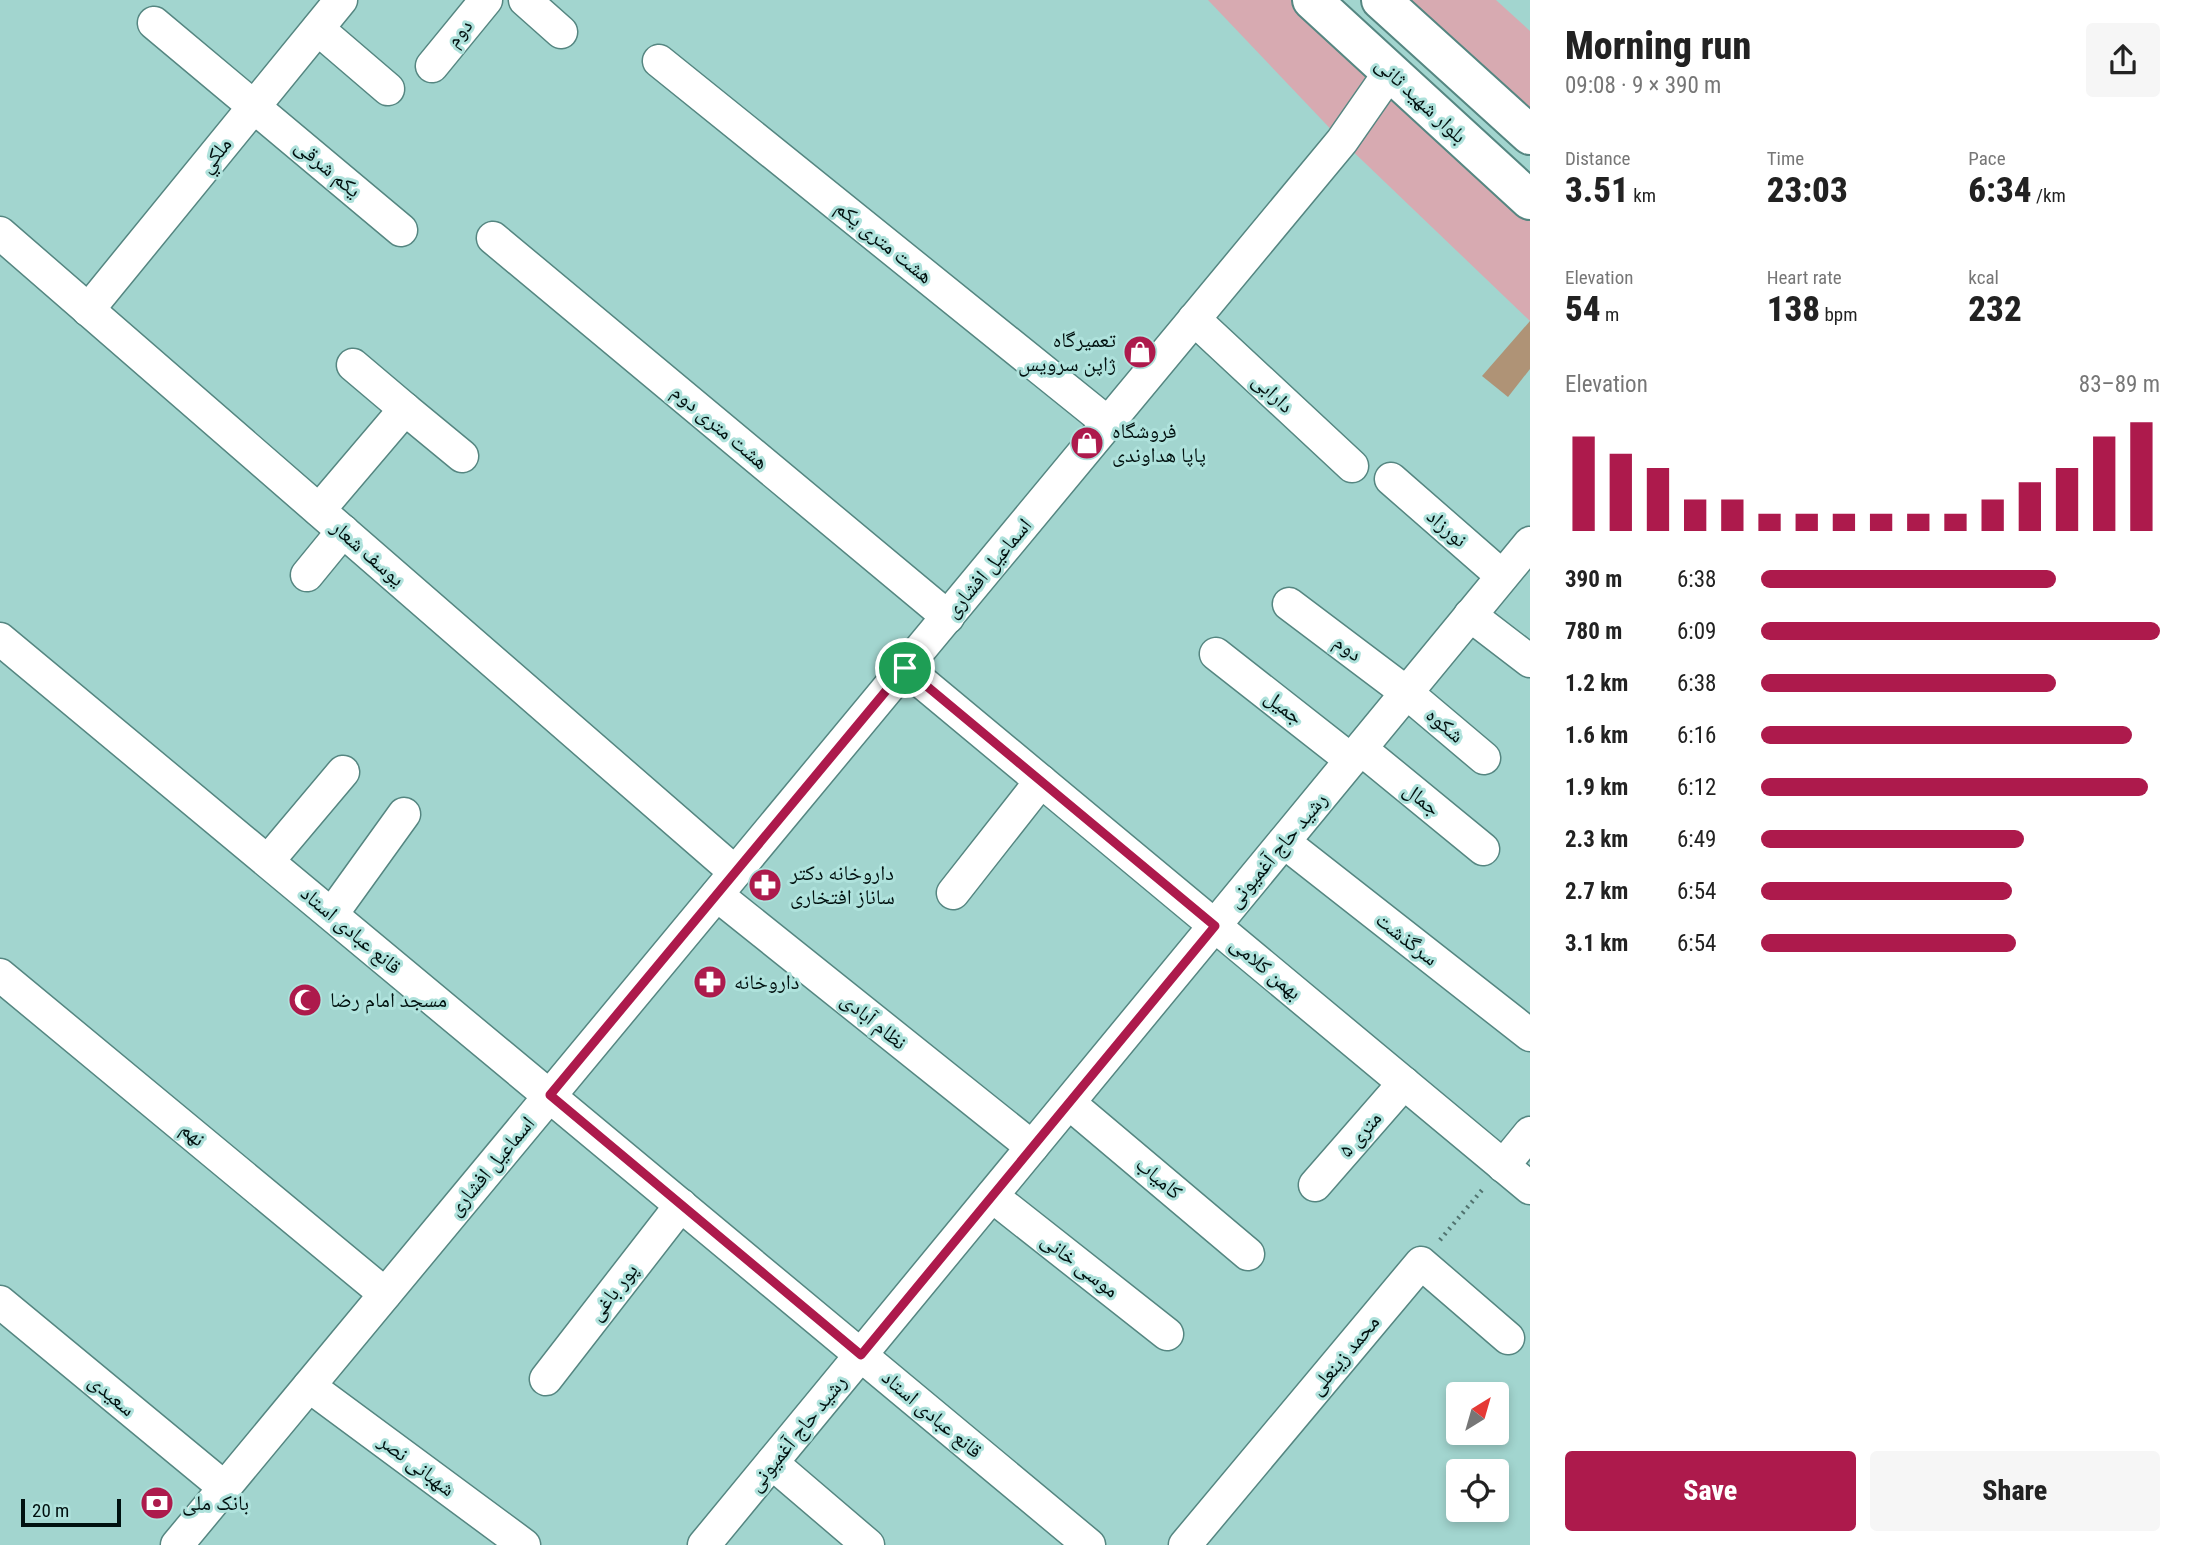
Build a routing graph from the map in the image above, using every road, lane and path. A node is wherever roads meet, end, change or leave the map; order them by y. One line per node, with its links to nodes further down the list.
1 (486, 0): 10 (street, دوم)
2 (525, 0): 7 (street)
3 (1312, 0): 11 (main road, بلوار شهید ثانی)
4 (1381, 0): 8 (main road)
5 (330, 9): 12 (street); 13 (street, ملکي)
6 (154, 23): 13 (street, یکم شرقی)
7 (561, 32)
8 (1420, 35): 11 (main road); 14 (main road)
9 (659, 61): 23 (street, هشت متری یکم)
10 (432, 66)
11 (1390, 72): 15 (main road, بلوار شهید ثانی); 20 (street, اسماعیل افشاری)
12 (388, 89)
13 (255, 106): 16 (street, یکم شرقی); 19 (street, ملکي)
14 (1530, 135)
15 (1530, 200)
16 (401, 230)
17 (0, 233): 19 (street, یوسف شعار)
18 (493, 238): 34 (street, هشت متری دوم)
19 (88, 310): 27 (street, یوسف شعار)
20 (1194, 319): 23 (street, اسماعیل افشاری); 25 (street, دارابی)
21 (353, 365): 22 (street)
22 (405, 409): 24 (street); 27 (street)
23 (1108, 423): 34 (street, اسماعیل افشاری)
24 (462, 456)
25 (1352, 466)
26 (1391, 479): 31 (street, نورزاد)
27 (319, 510): 28 (street, یوسف شعار)
28 (343, 531): 30 (street); 48 (street, یوسف شعار)
29 (1530, 543): 31 (street, رشید حاج آغمیونی)
30 (307, 575)
31 (1503, 576): 33 (street, رشید حاج آغمیونی)
32 (1289, 604): 39 (street, دوم)
33 (1470, 615): 37 (street); 39 (street, رشید حاج آغمیونی)
34 (948, 617): 38 (street, اسماعیل افشاری)
35 (0, 639): 47 (street, قانع عبادی استاد)
36 (1216, 654): 40 (street, جمیل)
37 (1530, 661)
38 (905, 668): 43 (street, بهمن کلامی); 48 (street, اسماعیل افشاری)
39 (1406, 693): 40 (street, رشید حاج آغمیونی); 41 (street, شکوه)
40 (1356, 754): 45 (street, رشید حاج آغمیونی); 46 (street, جمال)
41 (1484, 758)
42 (343, 772): 47 (street)
43 (1041, 781): 49 (street); 51 (street, بهمن کلامی)
44 (404, 814): 50 (street)
45 (1284, 842): 51 (street, رشید حاج آغمیونی); 53 (street, سرگذشت)
46 (1483, 849)
47 (268, 861): 50 (street, قانع عبادی استاد)
48 (726, 883): 55 (street, اسماعیل افشاری); 58 (street, نظام آبادی)
49 (953, 893)
50 (332, 914): 55 (street, قانع عبادی استاد)
51 (1215, 926): 54 (street, بهمن کلامی); 56 (street, رشید حاج آغمیونی)
52 (0, 975): 66 (street, نهم)
53 (1530, 1035)
54 (1404, 1083): 59 (street, بهمن کلامی); 60 (street, ۵ متری)
55 (550, 1095): 63 (street, قانع عبادی استاد); 66 (street, اسماعیل افشاری)
56 (1069, 1103): 58 (street, رشید حاج آغمیونی); 64 (street, کامیاب)
57 (1530, 1133): 59 (street)
58 (1032, 1147): 62 (street, رشید حاج آغمیونی)
59 (1503, 1166): 61 (street, بهمن کلامی); 65 (path)
60 (1315, 1185)
61 (1530, 1188)
62 (992, 1196): 68 (street, موسی خانی); 70 (street, رشید حاج آغمیونی)
63 (681, 1205): 70 (street, قانع عبادی استاد); 71 (street, پور باغی)
64 (1248, 1254)
65 (1421, 1263): 69 (street); 80 (street, محمد زینعلی)
66 (385, 1294): 72 (street, اسماعیل افشاری)
67 (0, 1302): 74 (street, سعیدی)
68 (1167, 1334)
69 (1508, 1338)
70 (861, 1355): 73 (street, رشید حاج آغمیونی); 79 (street, قانع عبادی استاد)
71 (546, 1379)
72 (309, 1386): 74 (street, اسماعیل افشاری); 76 (street, شهبانی نصر)
73 (772, 1463): 77 (street, رشید حاج آغمیونی); 78 (street)
74 (225, 1488): 75 (street, اسماعیل افشاری)
75 (193, 1540)
76 (524, 1545)
77 (704, 1545)
78 (868, 1545)
79 (1089, 1545)
80 (1185, 1545)

